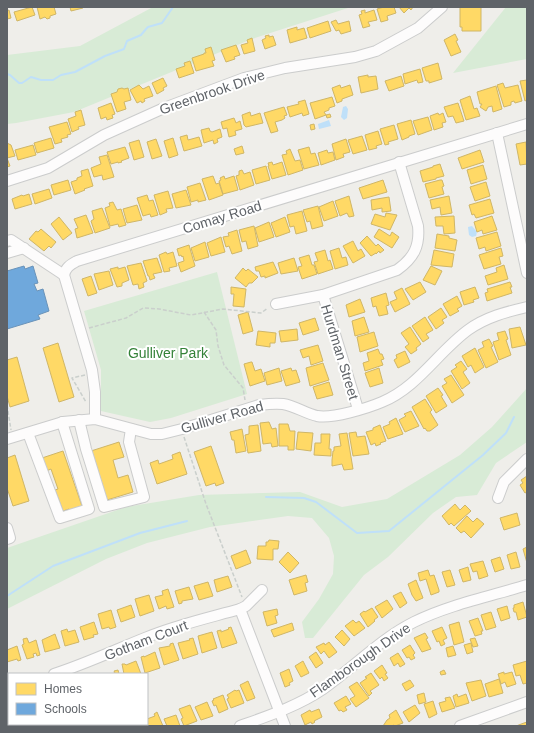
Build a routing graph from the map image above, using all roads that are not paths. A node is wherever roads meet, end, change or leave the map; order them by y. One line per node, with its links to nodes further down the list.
1 (442, 7): 5 (street, Greenbrook Drive)
2 (527, 124): 3 (street, Comay Road)
3 (497, 133): 4 (street, Comay Road); 9 (street)
4 (399, 162): 10 (street, Comay Road); 11 (street)
5 (7, 182)
6 (7, 241): 7 (street)
7 (24, 248): 8 (street); 10 (street)
8 (7, 253)
9 (527, 270)
10 (64, 275): 15 (street)
11 (323, 295): 12 (street); 14 (street, Hurdman Street)
12 (276, 304)
13 (527, 307): 14 (street, Gulliver Road)
14 (358, 409): 18 (street, Gulliver Road)
15 (95, 419): 16 (street, Gulliver Road); 18 (street, Gulliver Road)
16 (79, 420): 17 (street, Gulliver Road); 18 (street)
17 (62, 422): 19 (street, Gulliver Road); 19 (street)
18 (131, 429)
19 (28, 433): 20 (street, Gulliver Road)
20 (9, 435)
21 (527, 459): 22 (street)
22 (498, 498)
23 (7, 528): 24 (street)
24 (7, 539)
25 (527, 585): 30 (street, Flamborough Drive)
26 (262, 590): 27 (street)
27 (243, 607): 28 (street, Gotham Court); 30 (street)
28 (57, 673)
29 (527, 702): 33 (street)
30 (279, 712): 31 (street, Flamborough Drive); 32 (street)
31 (240, 726)
32 (285, 726)
33 (460, 726)

